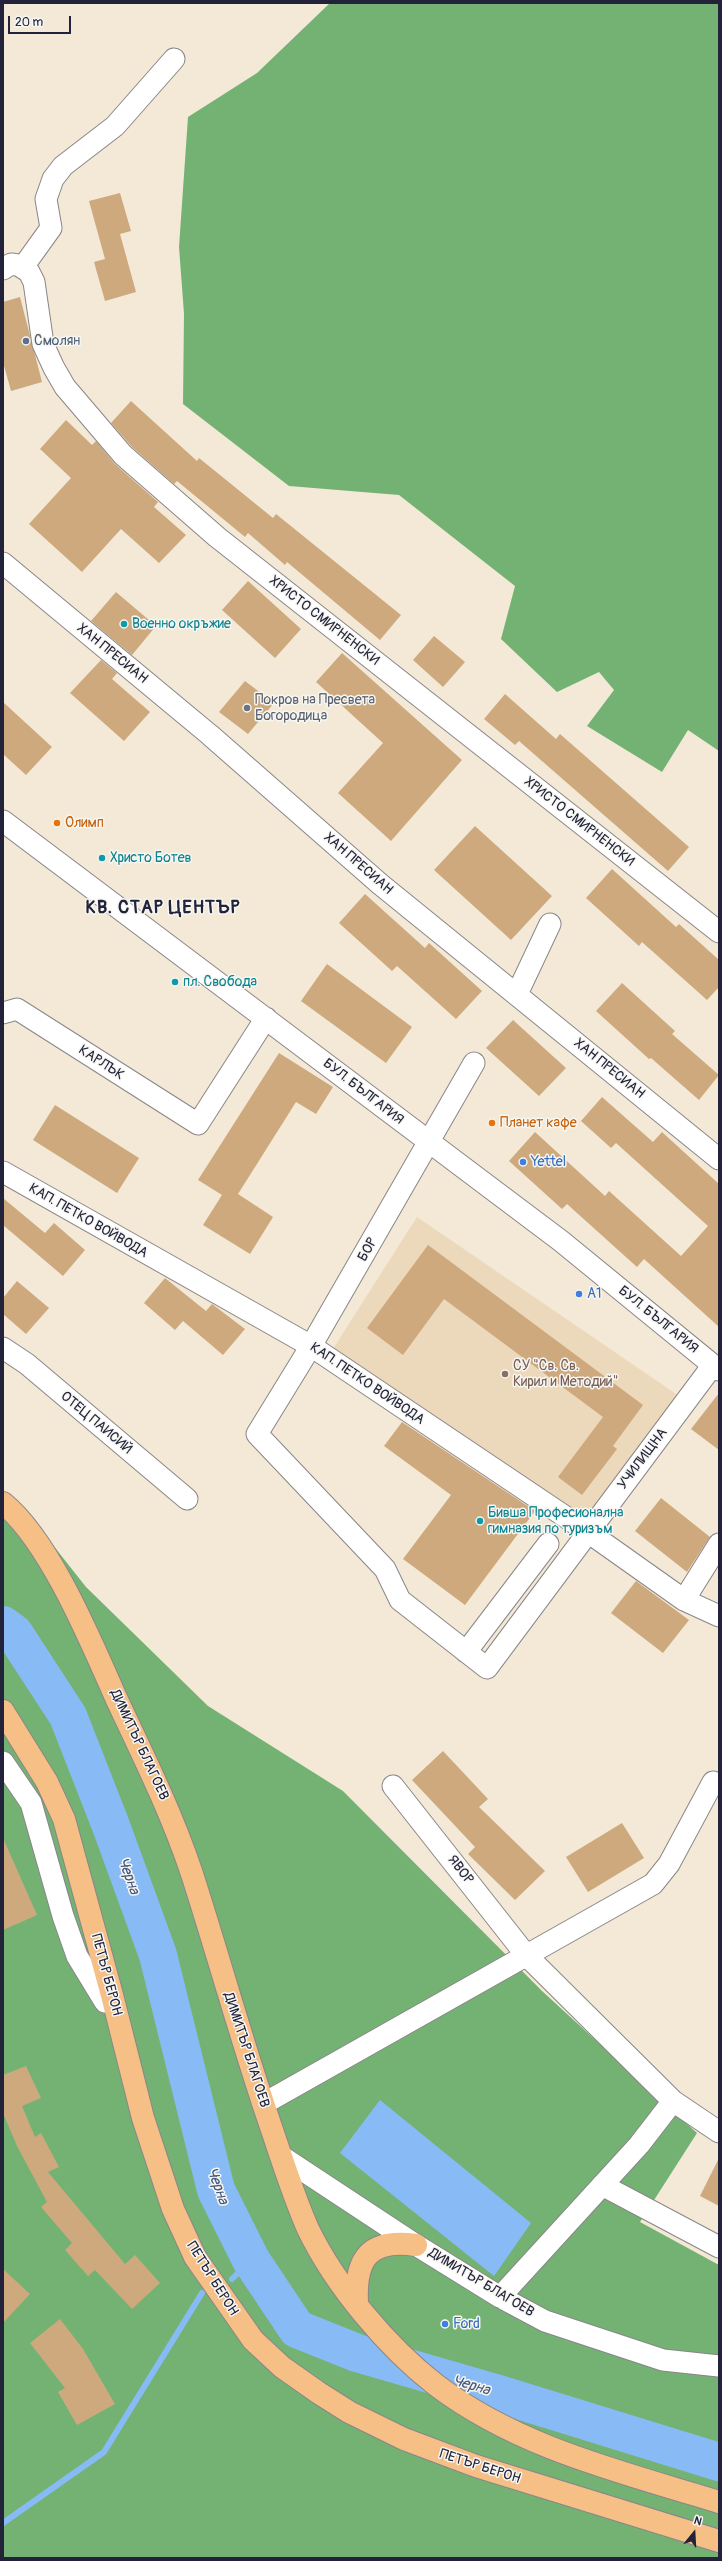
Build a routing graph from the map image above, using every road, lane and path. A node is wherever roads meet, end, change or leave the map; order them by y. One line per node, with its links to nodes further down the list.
1 (174, 59): 2 (street)
2 (13, 268): 6 (street, ХРИСТО СМИРНЕНСКИ)
3 (3, 563): 7 (street, ХАН ПРЕСИАН)
4 (3, 821): 9 (street, БУЛ. БЪЛГАРИЯ)
5 (550, 924): 7 (street)
6 (719, 932)
7 (518, 994): 12 (street, ХАН ПРЕСИАН)
8 (3, 1013): 9 (street, КАРЛЪК)
9 (266, 1018): 11 (street, БУЛ. БЪЛГАРИЯ)
10 (474, 1063): 11 (street, БОР)
11 (430, 1143): 14 (street, БОР); 16 (street, БУЛ. БЪЛГАРИЯ)
12 (719, 1159)
13 (3, 1172): 14 (street, КАП. ПЕТКО ВОЙВОДА)
14 (311, 1346): 19 (street, КАП. ПЕТКО ВОЙВОДА); 24 (street, БОР)
15 (3, 1348): 17 (street, ОТЕЦ ПАИСИЙ)
16 (716, 1368): 19 (street, УЧИЛИЩНА)
17 (187, 1500)
18 (3, 1503): 32 (main road, ДИМИТЪР БЛАГОЕВ)
19 (588, 1532): 22 (street, КАП. ПЕТКО ВОЙВОДА); 24 (street, УЧИЛИЩНА)
20 (548, 1544): 24 (street)
21 (719, 1544): 22 (street)
22 (684, 1600): 23 (street, КАП. ПЕТКО ВОЙВОДА)
23 (719, 1616)
24 (466, 1652)
25 (3, 1711): 42 (main road, ПЕТЪР БЕРОН)
26 (3, 1762): 30 (street)
27 (713, 1782): 29 (street)
28 (393, 1786): 29 (street, ЯВОР)
29 (526, 1955): 31 (street, ЯВОР); 32 (street)
30 (105, 2002)
31 (672, 2100): 33 (street, ЯВОР); 35 (street)
32 (263, 2104): 34 (main road, ДИМИТЪР БЛАГОЕВ)
33 (719, 2132)
34 (281, 2156): 36 (street, ДИМИТЪР БЛАГОЕВ); 39 (main road)
35 (602, 2185): 37 (street); 38 (street)
36 (416, 2245): 38 (street, ДИМИТЪР БЛАГОЕВ); 39 (main road)
37 (719, 2247)
38 (500, 2297): 40 (street, ДИМИТЪР БЛАГОЕВ)
39 (361, 2309): 41 (main road)
40 (719, 2366)
41 (719, 2502)
42 (719, 2541)

